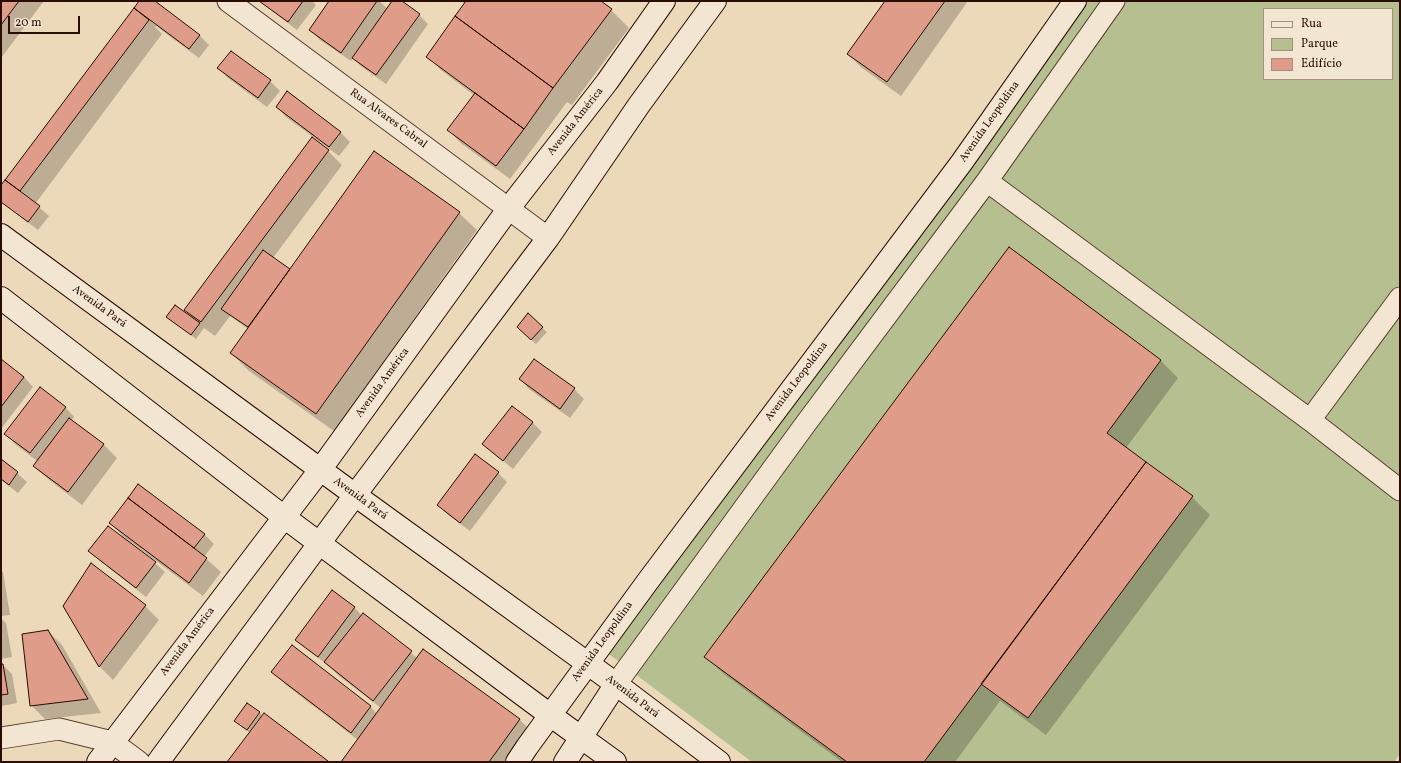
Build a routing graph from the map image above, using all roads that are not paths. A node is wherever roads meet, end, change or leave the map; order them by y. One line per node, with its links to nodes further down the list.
1 (228, 1): 7 (street, Rua Alvares Cabral)
2 (664, 1): 7 (main road, Avenida América)
3 (715, 1): 9 (main road)
4 (1074, 1): 18 (main road, Avenida Leopoldina)
5 (1114, 1): 6 (street)
6 (987, 181): 12 (street); 19 (street)
7 (509, 208): 9 (street, Rua Alvares Cabral); 13 (main road, Avenida América)
8 (1, 235): 13 (main road, Avenida Pará)
9 (548, 238): 15 (main road)
10 (1, 298): 16 (main road)
11 (1400, 298): 12 (street)
12 (1310, 420): 14 (street)
13 (320, 470): 15 (main road, Avenida Pará); 16 (main road, Avenida América)
14 (1400, 490)
15 (355, 495): 17 (main road); 18 (main road, Avenida Pará)
16 (284, 517): 17 (main road); 23 (main road, Avenida América)
17 (319, 543): 20 (main road); 26 (main road)
18 (587, 664): 19 (main road, Avenida Pará); 20 (main road, Avenida Leopoldina)
19 (616, 684): 22 (main road); 30 (main road, Avenida Pará)
20 (550, 715): 22 (main road); 27 (main road, Avenida Leopoldina)
21 (1, 738): 23 (street)
22 (582, 738): 28 (main road); 29 (main road)
23 (112, 742): 24 (main road, Avenida América); 25 (street)
24 (98, 762)
25 (139, 762)
26 (158, 762)
27 (517, 762)
28 (565, 762)
29 (615, 762)
30 (719, 762)

